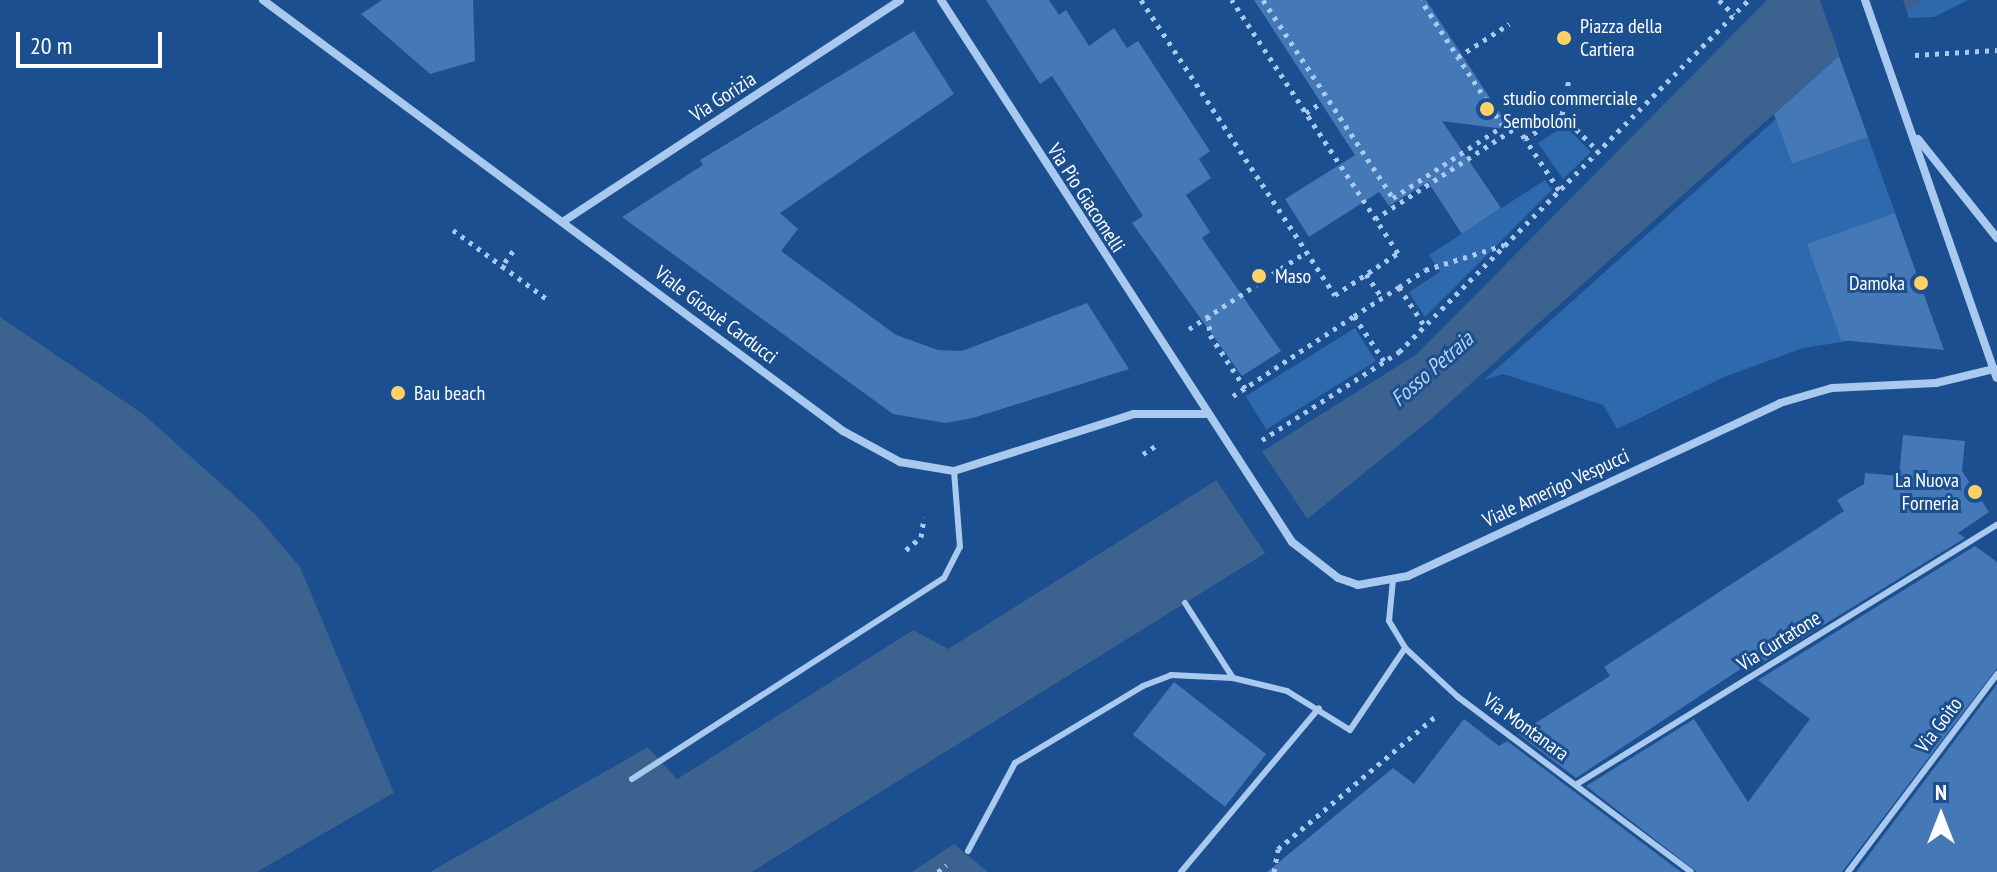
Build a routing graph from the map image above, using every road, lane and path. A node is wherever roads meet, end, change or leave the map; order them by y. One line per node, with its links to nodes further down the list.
1 (263, 0): 29 (street, Viale Giosuè Carducci)
2 (900, 0): 29 (street, Via Gorizia)
3 (941, 0): 49 (street, Via Pio Giacomelli)
4 (1141, 0): 34 (path)
5 (1232, 0): 18 (path)
6 (1263, 0): 26 (path)
7 (1421, 0): 15 (path)
8 (1719, 0): 11 (path)
9 (1749, 0): 11 (path)
10 (1865, 0): 14 (street)
11 (1734, 15): 24 (path)
12 (1509, 24): 15 (path)
13 (1997, 50): 14 (path)
14 (1885, 52): 22 (street)
15 (1458, 57): 20 (path)
16 (1569, 80): 19 (path)
17 (1321, 103): 18 (path)
18 (1306, 113): 28 (path)
19 (1562, 115): 23 (path); 24 (path)
20 (1503, 126): 21 (path); 26 (path)
21 (1512, 130): 23 (path); 27 (path)
22 (1915, 135): 31 (street); 45 (street)
23 (1525, 139): 25 (path)
24 (1598, 151): 25 (path)
25 (1559, 190): 32 (path)
26 (1393, 198): 27 (path)
27 (1397, 204): 28 (path)
28 (1375, 219): 36 (path)
29 (564, 221): 51 (street, Viale Giosuè Carducci)
30 (453, 230): 35 (path)
31 (1997, 238)
32 (1505, 245): 37 (path); 42 (path)
33 (513, 251): 35 (path)
34 (1306, 252): 36 (path); 40 (path)
35 (502, 266): 39 (path)
36 (1366, 274): 38 (path)
37 (1399, 287): 38 (path); 42 (path)
38 (1382, 298): 41 (path)
39 (547, 299)
40 (1208, 316): 43 (path); 46 (path)
41 (1354, 316): 44 (path); 46 (path)
42 (1424, 325): 44 (path)
43 (1188, 328)
44 (1384, 361): 50 (path)
45 (1996, 370): 55 (street, Viale Amerigo Vespucci)
46 (1245, 388): 47 (path)
47 (1233, 396): 48 (path); 49 (path)
48 (1240, 407)
49 (1205, 414): 51 (street, Viale Giosuè Carducci); 55 (street, Viale Amerigo Vespucci)
50 (1255, 429)
51 (954, 471): 62 (lane)
52 (924, 517): 54 (path)
53 (1997, 525): 63 (lane, Via Curtatone)
54 (906, 550)
55 (1393, 580): 57 (lane, Via Montanara)
56 (1185, 603): 59 (lane)
57 (1405, 648): 60 (lane, Via Montanara); 61 (lane)
58 (1997, 674): 68 (lane, Via Goito)
59 (1233, 678): 61 (lane); 64 (lane)
60 (1458, 697): 63 (lane, Via Montanara); 66 (path)
61 (1319, 708): 65 (lane)
62 (632, 779)
63 (1577, 784): 67 (lane, Via Montanara)
64 (968, 851)
65 (1181, 872)
66 (1274, 872)
67 (1691, 872)
68 (1848, 872)

